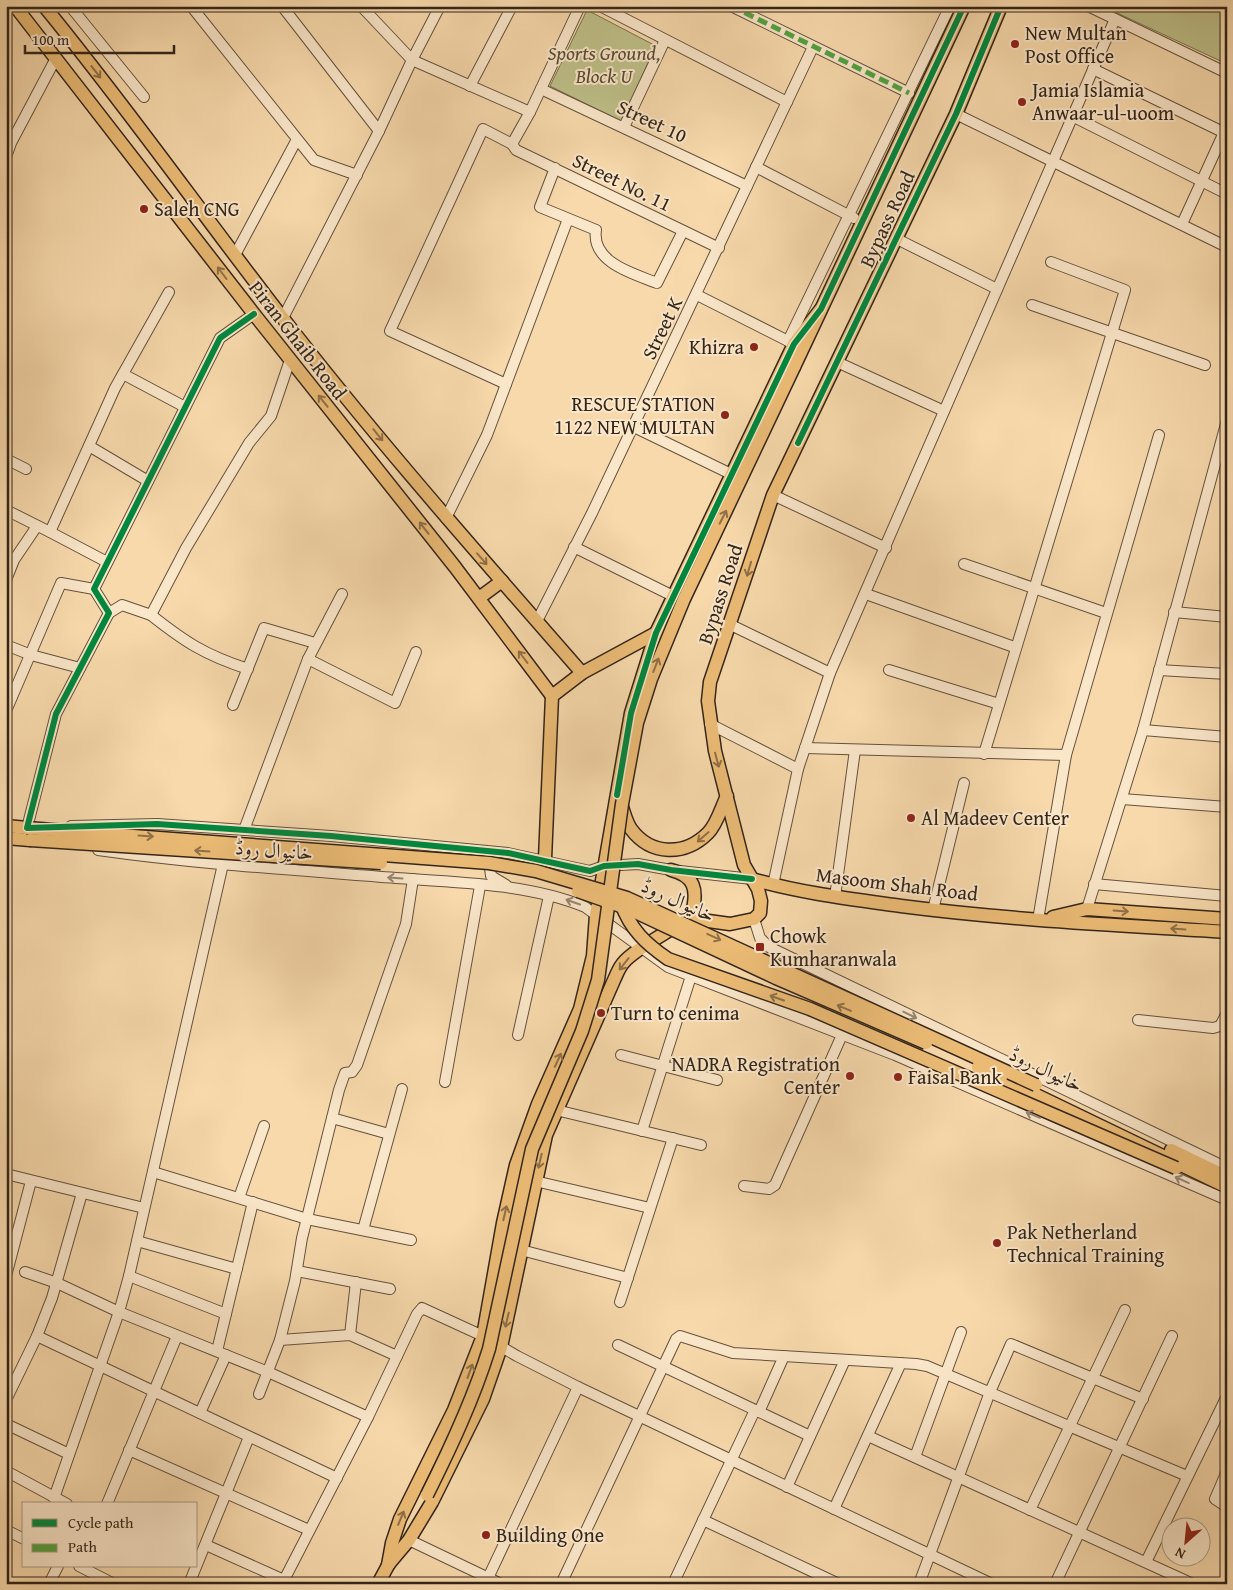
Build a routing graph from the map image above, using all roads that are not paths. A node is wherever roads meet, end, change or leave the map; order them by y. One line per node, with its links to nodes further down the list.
1 (9, 6): 17 (street)
2 (15, 6): 21 (main road, Piran Ghaib Road)
3 (44, 6): 39 (main road, Piran Ghaib Road, one-way to 39)
4 (70, 6): 28 (street)
5 (191, 6): 36 (street)
6 (282, 6): 34 (street)
7 (440, 6): 22 (street)
8 (512, 6): 25 (street)
9 (580, 6): 26 (street)
10 (600, 6): 19 (street)
11 (731, 6): 20 (street)
12 (950, 6): 27 (street)
13 (964, 6): 50 (main road)
14 (1001, 6): 31 (main road, Bypass Road)
15 (1088, 6): 18 (street)
16 (366, 9): 22 (street)
17 (6, 12)
18 (1115, 19): 23 (street); 24 (street)
19 (665, 40): 29 (street); 33 (street)
20 (813, 47): 27 (street); 29 (street, Street K)
21 (56, 58): 38 (street); 43 (main road, Piran Ghaib Road)
22 (412, 60): 25 (street); 34 (street)
23 (1092, 69): 32 (street); 35 (street)
24 (1227, 73)
25 (470, 86): 30 (street)
26 (541, 89): 30 (street); 33 (street, Street 10)
27 (909, 93): 48 (street)
28 (144, 97)
29 (787, 102): 41 (street, Street K)
30 (530, 112): 37 (street)
31 (956, 114): 40 (street); 53 (main road, Bypass Road)
32 (1074, 117): 40 (street); 45 (street)
33 (624, 127): 46 (street, Street 10)
34 (379, 131): 44 (street)
35 (1226, 131): 45 (street)
36 (296, 141): 44 (street); 56 (street)
37 (512, 144): 42 (street, Street No. 11); 72 (street, Street No. 11)
38 (6, 158)
39 (164, 160): 43 (main road); 56 (main road, Piran Ghaib Road)
40 (1052, 163): 51 (street); 58 (street)
41 (756, 167): 46 (street, Street K); 48 (street)
42 (555, 168): 49 (street); 52 (street, Street No. 11)
43 (147, 174): 63 (main road, Piran Ghaib Road, one-way to 43)
44 (357, 175): 64 (street)
45 (1202, 182): 47 (street); 51 (street)
46 (747, 186): 55 (street, Street K)
47 (1227, 194)
48 (850, 216): 50 (street); 67 (street)
49 (568, 219): 52 (street); 72 (street)
50 (862, 221): 62 (main road)
51 (1182, 224): 54 (street)
52 (683, 231): 55 (street, Street No. 11)
53 (896, 239): 58 (street); 69 (main road, Bypass Road)
54 (1227, 247)
55 (719, 248): 60 (street, Street K)
56 (235, 255): 64 (main road, Piran Ghaib Road)
57 (1051, 262): 65 (street)
58 (997, 289): 74 (street)
59 (169, 292): 71 (street)
60 (697, 295): 67 (street); 76 (street, Street K)
61 (1032, 305): 65 (street)
62 (821, 309): 67 (main road); 145 (main road, one-way to 62, bridge)
63 (254, 314): 68 (main road, Piran Ghaib Road); 73 (street)
64 (283, 318): 66 (main road, Piran Ghaib Road)
65 (1112, 331): 70 (street); 97 (street)
66 (302, 342): 68 (main road); 79 (main road, Piran Ghaib Road, one-way to 79)
67 (791, 342): 83 (main road)
68 (288, 357): 81 (main road, Piran Ghaib Road, one-way to 68); 106 (street)
69 (837, 362): 74 (street); 85 (main road, Bypass Road)
70 (1206, 365)
71 (123, 374): 73 (street); 78 (street)
72 (506, 384): 87 (street)
73 (185, 407): 84 (street)
74 (944, 411): 91 (street)
75 (1226, 425): 103 (street)
76 (634, 427): 83 (street); 90 (street, Street K)
77 (1159, 435): 105 (street)
78 (89, 446): 84 (street); 89 (street)
79 (395, 455): 81 (main road); 87 (main road, Piran Ghaib Road)
80 (6, 459): 82 (street)
81 (377, 469): 102 (main road, Piran Ghaib Road, one-way to 81)
82 (26, 470)
83 (731, 474): 101 (main road)
84 (148, 481): 93 (street)
85 (773, 494): 91 (street); 109 (main road, Bypass Road, one-way to 109)
86 (6, 510): 88 (street)
87 (446, 518): 96 (main road, Piran Ghaib Road, one-way to 96)
88 (37, 526): 89 (street); 92 (street)
89 (50, 532): 93 (street)
90 (574, 547): 101 (street); 108 (street, Street K)
91 (886, 548): 100 (street)
92 (10, 557): 95 (street)
93 (107, 562): 98 (street)
94 (964, 564): 97 (street)
95 (6, 580)
96 (502, 581): 102 (main road); 108 (main road, Piran Ghaib Road)
97 (1034, 588): 105 (street); 113 (street)
98 (94, 589): 104 (street); 115 (street)
99 (342, 594): 111 (street)
100 (866, 594): 113 (street); 122 (street)
101 (673, 596): 110 (main road)
102 (478, 598): 124 (main road, Piran Ghaib Road, one-way to 102)
103 (1174, 612): 107 (street); 120 (street)
104 (109, 613): 106 (street); 117 (street)
105 (1106, 613): 134 (street)
106 (150, 615): 118 (street)
107 (1227, 616)
108 (537, 621): 121 (main road, Piran Ghaib Road)
109 (731, 625): 122 (street); 128 (main road, Bypass Road)
110 (656, 633): 121 (main road); 137 (main road)
111 (315, 643): 116 (street); 118 (street)
112 (6, 644): 115 (street)
113 (1014, 647): 125 (street)
114 (416, 652): 116 (street)
115 (31, 655): 117 (street); 127 (street)
116 (308, 658): 142 (street)
117 (80, 668): 143 (street)
118 (248, 669): 126 (street)
119 (889, 670): 125 (street)
120 (1159, 670): 123 (street); 129 (street)
121 (582, 673): 124 (main road)
122 (830, 673): 131 (street)
123 (1227, 674)
124 (552, 696): 147 (main road)
125 (999, 704): 133 (street)
126 (233, 705)
127 (6, 710)
128 (710, 724): 135 (street); 138 (main road, Bypass Road, one-way to 138)
129 (1143, 730): 130 (street); 139 (street)
130 (1227, 737)
131 (804, 748): 132 (street); 135 (street)
132 (855, 750): 133 (street); 159 (street)
133 (984, 754): 134 (street)
134 (1066, 755): 166 (street)
135 (798, 769): 154 (street)
136 (964, 783): 161 (street)
137 (617, 795): 138 (main road, one-way to 137); 149 (main road)
138 (727, 796): 152 (main road, Bypass Road)
139 (1122, 799): 140 (street); 153 (street)
140 (1227, 807)
141 (6, 826): 143 (main road, خانیوال روڈ)
142 (244, 830): 143 (street); 146 (street)
143 (29, 834): 144 (main road, خانیوال روڈ); 148 (street, خانیوال روڈ); 189 (main road, خانیوال روڈ, one-way to 189, bridge); 193 (main road, خانیوال روڈ, one-way to 143, bridge)
144 (6, 838)
145 (615, 852): 193 (main road, one-way to 145, bridge); 281 (main road, bridge)
146 (518, 855): 147 (street); 156 (street)
147 (545, 859): 149 (street)
148 (223, 864): 151 (street, خانیوال روڈ, one-way to 148); 187 (street)
149 (604, 866): 150 (street); 162 (main road)
150 (671, 870): 152 (street); 163 (main road)
151 (413, 879): 155 (street, خانیوال روڈ); 180 (street)
152 (752, 879): 154 (main road, Masoom Shah Road); 164 (main road, Bypass Road)
153 (1094, 884): 158 (street); 160 (street)
154 (774, 885): 159 (main road, Masoom Shah Road)
155 (480, 886): 156 (street, خانیوال روڈ); 177 (street)
156 (511, 888): 157 (street, خانیوال روڈ)
157 (549, 896): 162 (street, خانیوال روڈ, one-way to 157); 173 (street)
158 (1227, 896)
159 (834, 897): 161 (main road, Masoom Shah Road)
160 (1087, 909): 165 (main road, Masoom Shah Road, one-way to 165); 166 (main road, Masoom Shah Road)
161 (933, 910): 166 (main road, Masoom Shah Road)
162 (596, 915): 168 (street, خانیوال روڈ); 222 (main road, one-way to 162)
163 (686, 918): 164 (main road); 168 (main road)
164 (754, 919): 186 (street, one-way to 186)
165 (1227, 919)
166 (1038, 920): 167 (main road, Masoom Shah Road, one-way to 166)
167 (1227, 932)
168 (642, 949): 169 (street, خانیوال روڈ); 179 (main road, one-way to 179)
169 (691, 976): 172 (street, خانیوال روڈ); 175 (street)
170 (1227, 1013): 171 (street)
171 (1138, 1020)
172 (842, 1034): 192 (street); 196 (street, خانیوال روڈ, one-way to 172)
173 (518, 1036)
174 (621, 1055): 175 (street)
175 (664, 1066): 176 (street); 182 (street)
176 (717, 1080)
177 (445, 1082)
178 (402, 1089): 183 (street)
179 (556, 1110): 182 (street); 191 (main road, one-way to 191)
180 (332, 1118): 183 (street); 200 (street)
181 (264, 1126): 195 (street)
182 (642, 1131): 184 (street)
183 (389, 1134): 201 (street)
184 (673, 1138): 185 (street); 199 (street)
185 (700, 1145)
186 (1227, 1168)
187 (153, 1172): 195 (street); 198 (street)
188 (6, 1174): 190 (street)
189 (1227, 1176)
190 (31, 1180): 194 (street); 208 (street)
191 (535, 1180): 199 (street); 204 (main road)
192 (744, 1186)
193 (1227, 1187)
194 (82, 1193): 198 (street); 212 (street)
195 (239, 1198): 197 (street)
196 (1227, 1200)
197 (254, 1202): 200 (street); 205 (street)
198 (144, 1208): 203 (street)
199 (650, 1208): 210 (street)
200 (307, 1219): 201 (street); 206 (street)
201 (363, 1230): 202 (street)
202 (411, 1240)
203 (137, 1241): 205 (street); 209 (street)
204 (522, 1250): 210 (street); 226 (main road, one-way to 226)
205 (237, 1269): 217 (street)
206 (297, 1271): 211 (street); 224 (street)
207 (26, 1272): 212 (street)
208 (6, 1276)
209 (129, 1276): 216 (street); 217 (street)
210 (628, 1278): 214 (street)
211 (356, 1282): 213 (street); 219 (street)
212 (56, 1283): 216 (street); 220 (street)
213 (390, 1289)
214 (620, 1302)
215 (1126, 1310): 236 (street)
216 (119, 1312): 221 (street); 232 (street)
217 (226, 1314): 227 (street)
218 (961, 1332): 235 (street)
219 (350, 1335): 224 (street); 228 (street)
220 (37, 1336): 232 (street); 242 (street)
221 (178, 1336): 227 (street); 238 (street)
222 (483, 1336): 226 (street); 228 (street); 281 (main road, one-way to 222)
223 (1172, 1336): 241 (street)
224 (280, 1340): 234 (street)
225 (618, 1345): 233 (street)
226 (501, 1347): 237 (street); 276 (main road)
227 (221, 1353): 234 (street); 245 (street)
228 (397, 1356): 247 (street)
229 (784, 1356): 230 (street); 233 (street); 244 (street)
230 (845, 1360): 231 (street); 250 (street)
231 (901, 1363): 235 (street); 251 (street)
232 (100, 1366): 238 (street); 255 (street)
233 (664, 1366): 244 (street); 246 (street)
234 (268, 1372): 240 (street); 247 (street)
235 (946, 1374): 239 (street); 256 (street)
236 (1093, 1378): 239 (street); 241 (street); 249 (street)
237 (578, 1387): 246 (street); 285 (street)
238 (154, 1392): 245 (street); 254 (street)
239 (990, 1392): 249 (street); 262 (street)
240 (259, 1394)
241 (1142, 1399): 253 (street)
242 (6, 1400)
243 (1225, 1400): 260 (street)
244 (757, 1411): 250 (street); 257 (street)
245 (200, 1413): 252 (street)
246 (641, 1416): 257 (street); 293 (street)
247 (368, 1417): 261 (street)
248 (6, 1424): 255 (street)
249 (1070, 1426): 253 (street); 270 (street)
250 (810, 1436): 263 (street)
251 (868, 1436): 256 (street); 269 (street)
252 (249, 1437): 261 (street); 264 (street)
253 (1120, 1448): 260 (street); 274 (street)
254 (129, 1450): 264 (street); 267 (street)
255 (69, 1454): 265 (street)
256 (915, 1457): 262 (street)
257 (732, 1459): 263 (street); 271 (street)
258 (6, 1471): 265 (street)
259 (1227, 1471): 268 (street)
260 (1188, 1476): 280 (street)
261 (337, 1478): 273 (street)
262 (959, 1478): 270 (street); 278 (street)
263 (787, 1487): 269 (street)
264 (226, 1494): 273 (street); 277 (street)
265 (54, 1498): 266 (street)
266 (63, 1502)
267 (108, 1502)
268 (1227, 1507)
269 (834, 1509): 278 (street)
270 (1030, 1510): 274 (street)
271 (703, 1520): 287 (street); 294 (street)
272 (6, 1530): 275 (street)
273 (309, 1530): 286 (street)
274 (1080, 1532): 280 (street); 297 (street)
275 (22, 1538)
276 (409, 1540): 281 (main road); 285 (street)
277 (206, 1545): 279 (street); 286 (street)
278 (932, 1555): 295 (street); 296 (street)
279 (198, 1562)
280 (1146, 1562): 298 (street)
281 (388, 1565): 291 (main road)
282 (57, 1568): 288 (street)
283 (83, 1568): 289 (street)
284 (195, 1568): 290 (street)
285 (488, 1578): 292 (street)
286 (283, 1582)
287 (676, 1583)
288 (49, 1584)
289 (114, 1584)
290 (189, 1584)
291 (378, 1584)
292 (500, 1584)
293 (561, 1584)
294 (839, 1584)
295 (919, 1584)
296 (992, 1584)
297 (1056, 1584)
298 (1193, 1584)

